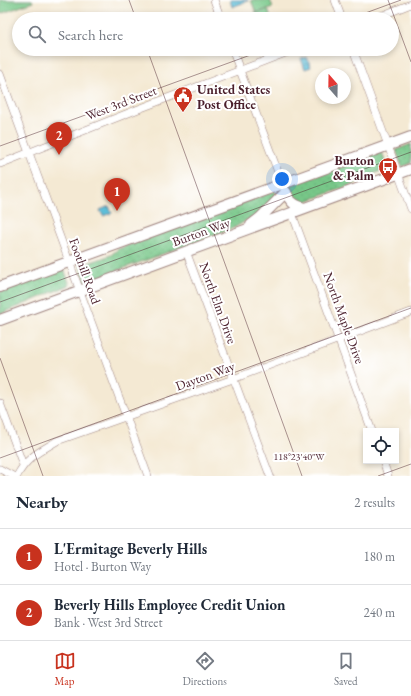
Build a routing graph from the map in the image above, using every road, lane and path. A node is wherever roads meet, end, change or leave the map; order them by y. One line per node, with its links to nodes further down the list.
1 (214, 0): 4 (street)
2 (335, 0): 5 (street)
3 (411, 4): 6 (street)
4 (218, 12)
5 (339, 12)
6 (391, 12)
7 (235, 56): 10 (street)
8 (277, 56): 10 (street, West 3rd Street)
9 (356, 56): 13 (street)
10 (240, 70): 14 (street, West 3rd Street); 18 (street)
11 (0, 74): 14 (street, Foothill Road)
12 (411, 137): 13 (main road, Burton Way)
13 (388, 146): 17 (street); 18 (main road, Burton Way)
14 (28, 153): 15 (street, West 3rd Street); 24 (street, Foothill Road)
15 (0, 164)
16 (411, 169): 17 (main road, Burton Way)
17 (398, 174): 19 (main road, Burton Way); 20 (street)
18 (284, 188): 19 (main road); 22 (main road); 24 (main road, Burton Way)
19 (304, 208): 21 (main road, Burton Way)
20 (411, 209)
21 (292, 213): 22 (main road, Burton Way); 29 (street, North Maple Drive)
22 (240, 232): 23 (main road, Burton Way)
23 (186, 251): 26 (main road, Burton Way); 30 (street, North Elm Drive)
24 (69, 261): 25 (main road, Burton Way); 26 (street, Foothill Road)
25 (0, 287)
26 (80, 291): 28 (main road, Burton Way); 32 (street, Foothill Road)
27 (411, 312): 29 (street, Dayton Way)
28 (0, 320)
29 (339, 339): 30 (street, Dayton Way); 33 (street, North Maple Drive)
30 (233, 379): 32 (street, Dayton Way); 40 (street, North Elm Drive)
31 (0, 403): 35 (street)
32 (126, 417): 35 (street, Dayton Way); 39 (street, Foothill Road)
33 (371, 428)
34 (384, 464): 41 (street)
35 (23, 465): 38 (street, Dayton Way)
36 (0, 468): 37 (street)
37 (13, 476)
38 (17, 476)
39 (148, 476)
40 (270, 476)
41 (388, 476)

